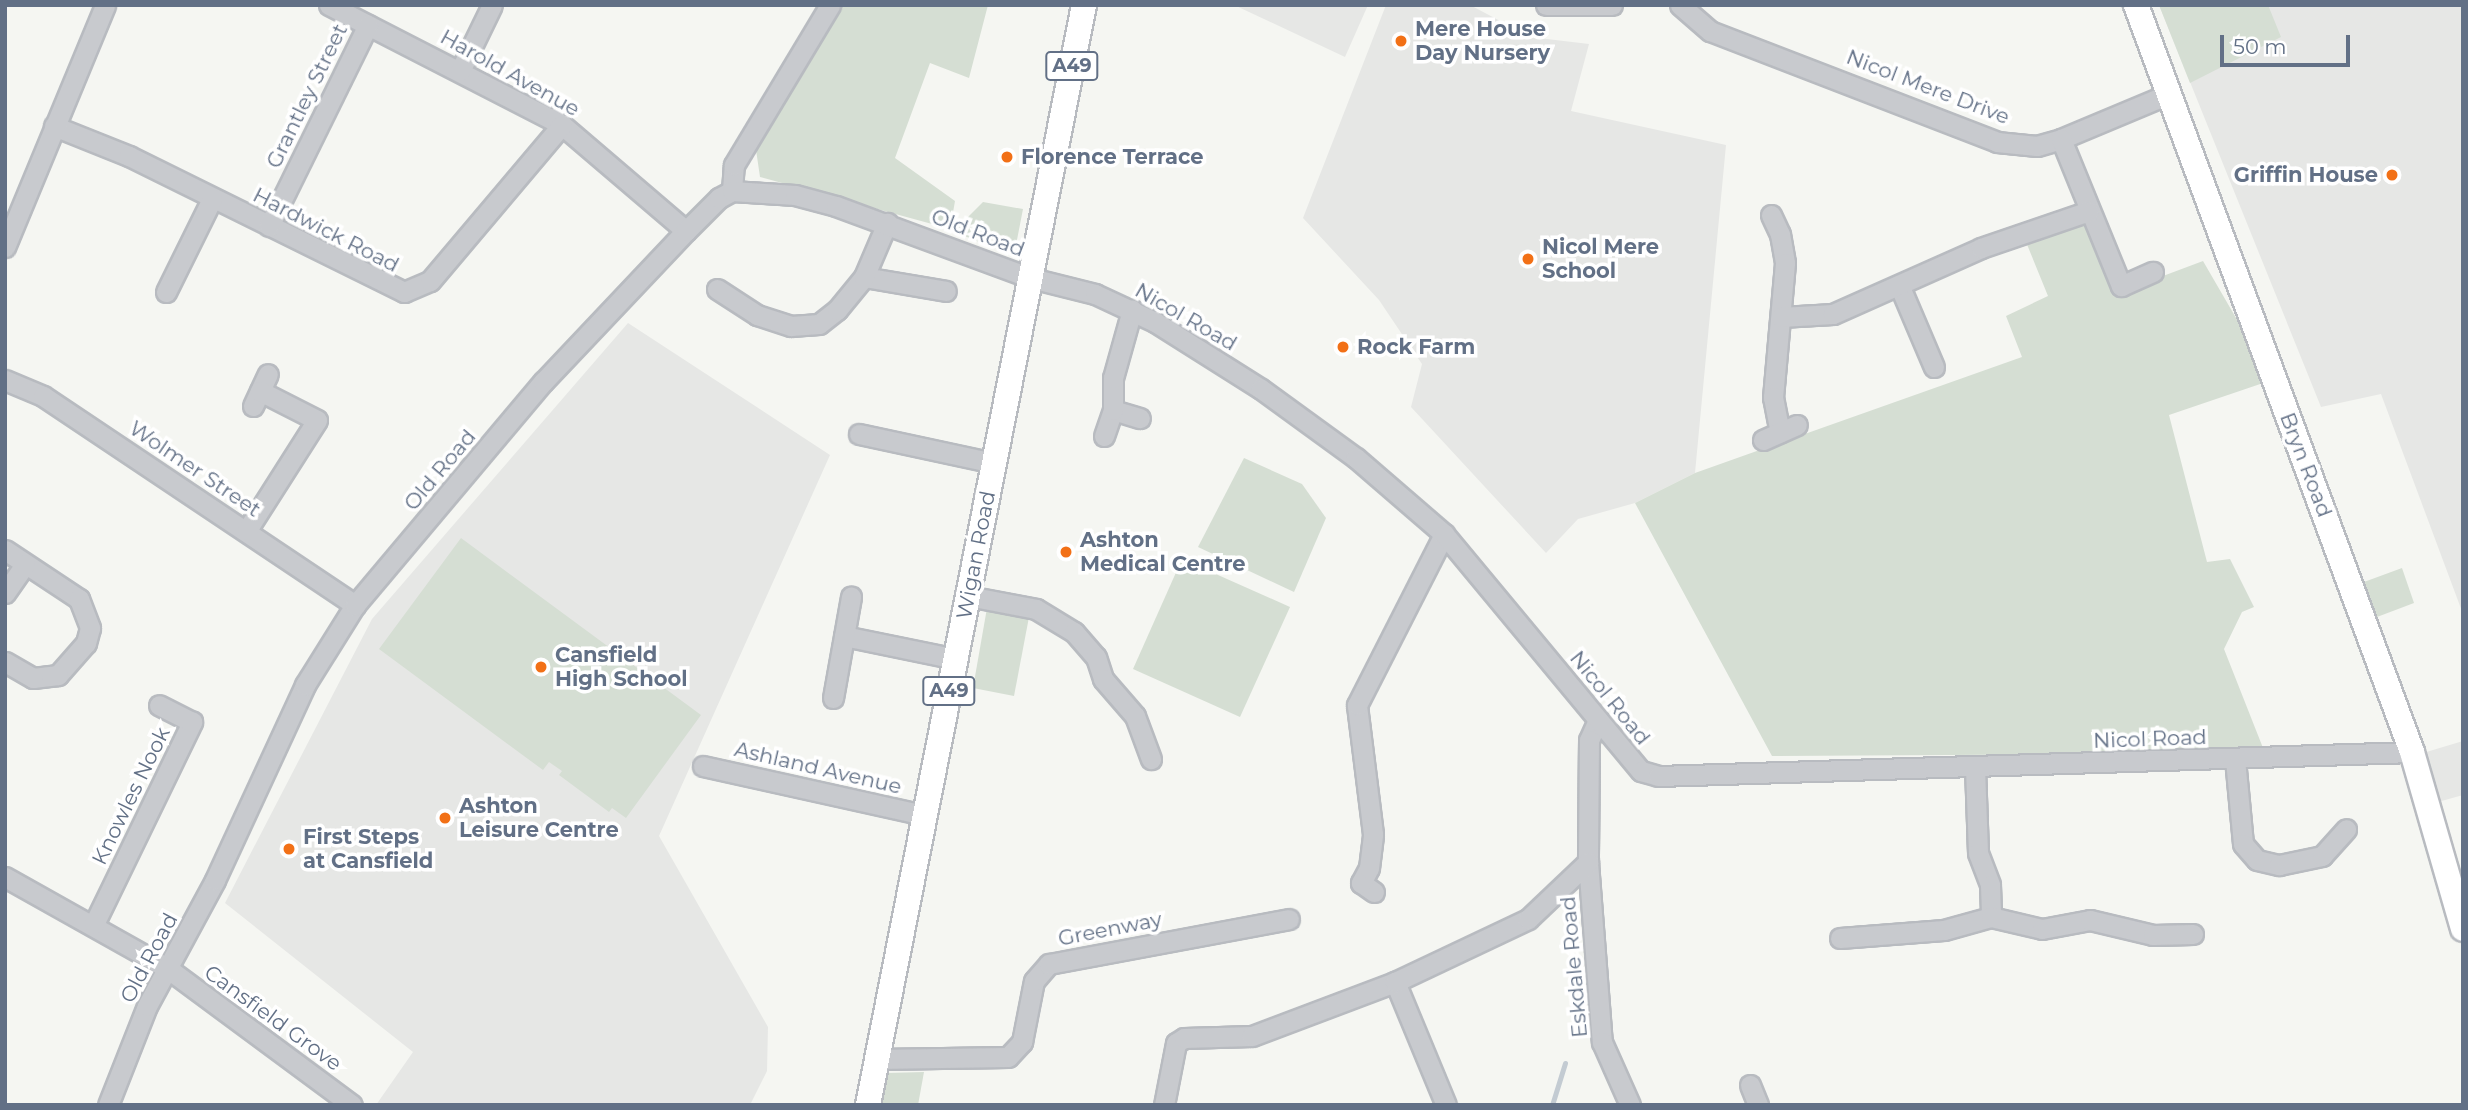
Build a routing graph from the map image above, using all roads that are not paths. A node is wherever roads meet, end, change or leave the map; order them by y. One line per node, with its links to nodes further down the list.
1 (105, 5): 14 (street)
2 (330, 5): 10 (street, Harold Avenue)
3 (492, 5): 11 (street)
4 (1084, 5): 26 (main road, Wigan Road / A49)
5 (1546, 5): 6 (street)
6 (1612, 5)
7 (1680, 5): 15 (street, Nicol Mere Drive)
8 (2136, 5): 12 (main road, Bryn Road)
9 (829, 6): 16 (street)
10 (368, 25): 11 (street, Harold Avenue); 21 (street, Grantley Street)
11 (460, 71): 13 (street, Harold Avenue)
12 (2166, 95): 15 (street, Nicol Mere Drive); 56 (main road, Bryn Road)
13 (562, 125): 21 (street, Hardwick Road); 22 (street, Harold Avenue)
14 (54, 126): 17 (street, Hardwick Road); 23 (street)
15 (2061, 139): 18 (street)
16 (732, 191): 20 (street, Old Road); 22 (street, Old Road)
17 (212, 199): 21 (street, Hardwick Road); 30 (street)
18 (2089, 211): 24 (street); 27 (street)
19 (1771, 215): 32 (street)
20 (887, 223): 25 (street); 26 (street, Old Road)
21 (269, 226)
22 (686, 230): 49 (street, Old Road)
23 (6, 245)
24 (2153, 272)
25 (864, 278): 28 (street); 29 (street)
26 (1031, 278): 31 (street, Nicol Road); 41 (main road, Wigan Road / A49)
27 (1900, 287): 32 (street); 33 (street)
28 (717, 289)
29 (946, 291)
30 (166, 292)
31 (1132, 310): 36 (street); 43 (street, Nicol Road)
32 (1782, 317): 38 (street)
33 (1932, 368)
34 (5, 380): 42 (street, Wolmer Street)
35 (260, 390): 42 (street)
36 (1113, 410): 37 (street); 40 (street)
37 (1140, 418)
38 (1780, 432)
39 (859, 434): 41 (street)
40 (1104, 436)
41 (994, 463): 47 (main road, Wigan Road / A49)
42 (247, 530): 49 (street, Wolmer Street)
43 (1444, 534): 55 (street, Nicol Road); 65 (street)
44 (5, 550): 45 (street)
45 (25, 564): 46 (street); 52 (street)
46 (5, 593)
47 (968, 596): 51 (main road, Wigan Road / A49); 57 (street)
48 (850, 597): 50 (street)
49 (355, 605): 72 (street, Old Road)
50 (844, 636): 51 (street); 53 (street)
51 (956, 659): 61 (main road, Wigan Road / A49)
52 (5, 662)
53 (833, 698)
54 (159, 705): 68 (street, Knowles Nook)
55 (1598, 720): 60 (street, Nicol Road); 63 (street, Eskdale Road)
56 (2412, 751): 58 (street, Nicol Road); 69 (main road, Bryn Road)
57 (1151, 759)
58 (2235, 759): 60 (street, Nicol Road); 62 (street)
59 (703, 766): 61 (street, Ashland Avenue)
60 (1975, 767): 66 (street)
61 (924, 815): 74 (main road, Wigan Road / A49)
62 (2346, 830)
63 (1588, 862): 73 (street); 81 (street, Eskdale Road)
64 (5, 877): 68 (street, Cansfield Grove)
65 (1374, 892)
66 (1991, 917): 70 (street); 71 (street)
67 (1289, 919): 74 (street, Greenway)
68 (94, 924): 72 (street, Cansfield Grove)
69 (2463, 929)
70 (2195, 934)
71 (1837, 940)
72 (167, 968): 76 (street, Cansfield Grove); 77 (street, Old Road)
73 (1395, 982): 79 (street); 80 (street)
74 (876, 1059): 78 (main road, Wigan Road / A49)
75 (1750, 1085): 82 (street)
76 (339, 1101)
77 (108, 1105)
78 (868, 1105)
79 (1164, 1105)
80 (1446, 1105)
81 (1630, 1105)
82 (1758, 1105)

